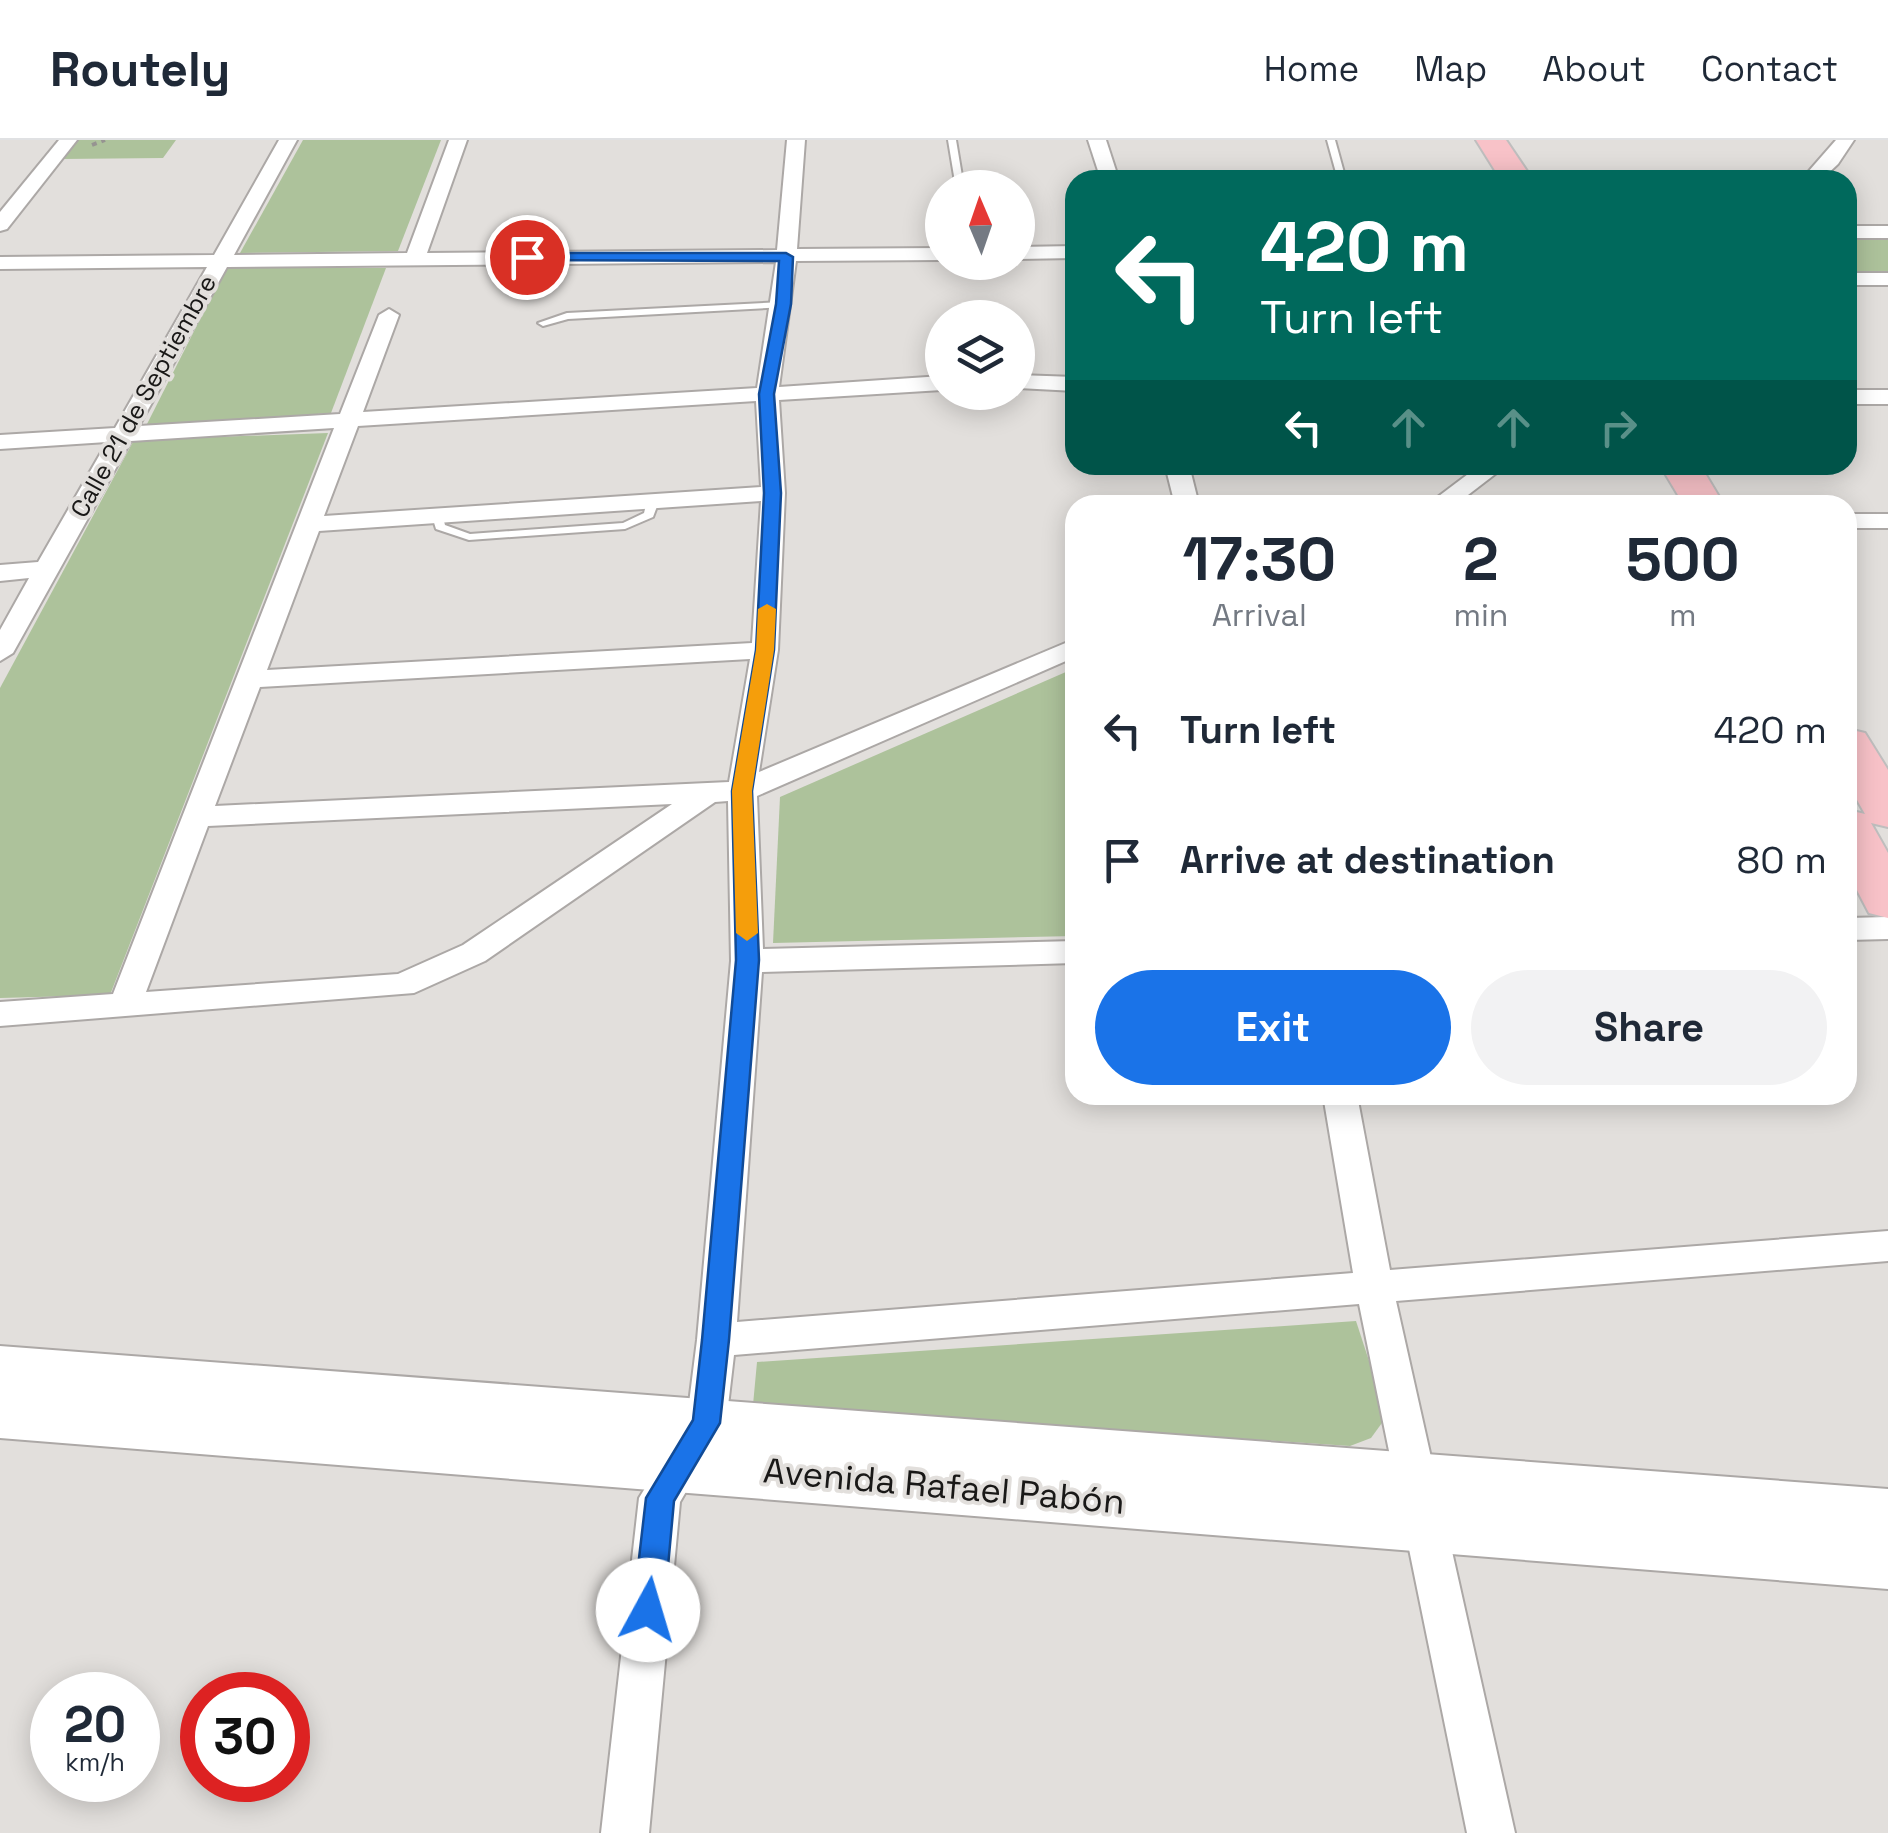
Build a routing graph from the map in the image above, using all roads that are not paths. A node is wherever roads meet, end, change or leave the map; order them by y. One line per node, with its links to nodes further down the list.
1 (68, 140): 17 (street)
2 (288, 140): 25 (street, Calle 21 de Septiembre)
3 (458, 140): 23 (street)
4 (796, 140): 24 (street)
5 (952, 140): 11 (lane)
6 (1097, 140): 12 (street)
7 (1331, 140): 13 (lane)
8 (1463, 140): 14 (highway)
9 (1492, 140): 15 (highway)
10 (1845, 140): 16 (street)
11 (957, 170)
12 (1107, 170)
13 (1339, 170)
14 (1482, 170)
15 (1511, 170)
16 (1821, 170)
17 (0, 225)
18 (1857, 232): 19 (street)
19 (1888, 232)
20 (1065, 252): 21 (street)
21 (1035, 253)
22 (925, 254): 24 (street)
23 (416, 257): 24 (street); 25 (street)
24 (786, 257): 29 (street)
25 (218, 261): 26 (street); 39 (street, Calle 21 de Septiembre)
26 (0, 263)
27 (1857, 279): 28 (street)
28 (1888, 279)
29 (784, 304): 31 (lane); 35 (street)
30 (389, 315): 38 (street)
31 (542, 323)
32 (1035, 383): 34 (street)
33 (925, 384): 35 (street)
34 (1065, 384)
35 (766, 394): 38 (street); 42 (street)
36 (1857, 397): 37 (street)
37 (1888, 397)
38 (351, 420): 39 (street); 46 (street)
39 (123, 434): 40 (street); 47 (street, Calle 21 de Septiembre)
40 (0, 442)
41 (1481, 475): 43 (street)
42 (772, 493): 46 (street); 49 (street)
43 (1453, 495)
44 (1857, 521): 45 (street)
45 (1888, 521)
46 (311, 524): 52 (street)
47 (47, 569): 48 (street); 51 (street, Calle 21 de Septiembre)
48 (0, 573)
49 (765, 650): 52 (street); 54 (street)
50 (1065, 650): 54 (street)
51 (0, 654)
52 (250, 679): 56 (street)
53 (1857, 759): 55 (highway)
54 (726, 791): 56 (street); 62 (street); 63 (street)
55 (1888, 811)
56 (198, 817): 63 (street)
57 (1857, 843): 58 (highway)
58 (1888, 900)
59 (1888, 928): 60 (street)
60 (1857, 929)
61 (1065, 952): 62 (street)
62 (748, 960): 68 (street)
63 (125, 1004): 64 (street)
64 (0, 1014)
65 (1342, 1105): 67 (street)
66 (1888, 1246): 67 (street)
67 (1375, 1290): 68 (street); 72 (street)
68 (716, 1340): 71 (street)
69 (0, 1369): 71 (main road, Avenida Rafael Pabón)
70 (0, 1414): 71 (main road, Avenida Rafael Pabón)
71 (694, 1444): 72 (main road, Avenida Rafael Pabón); 75 (street)
72 (1423, 1502): 73 (main road, Avenida Rafael Pabón); 74 (main road, Avenida Rafael Pabón); 76 (street)
73 (1888, 1516)
74 (1888, 1561)
75 (625, 1833)
76 (1492, 1833)

